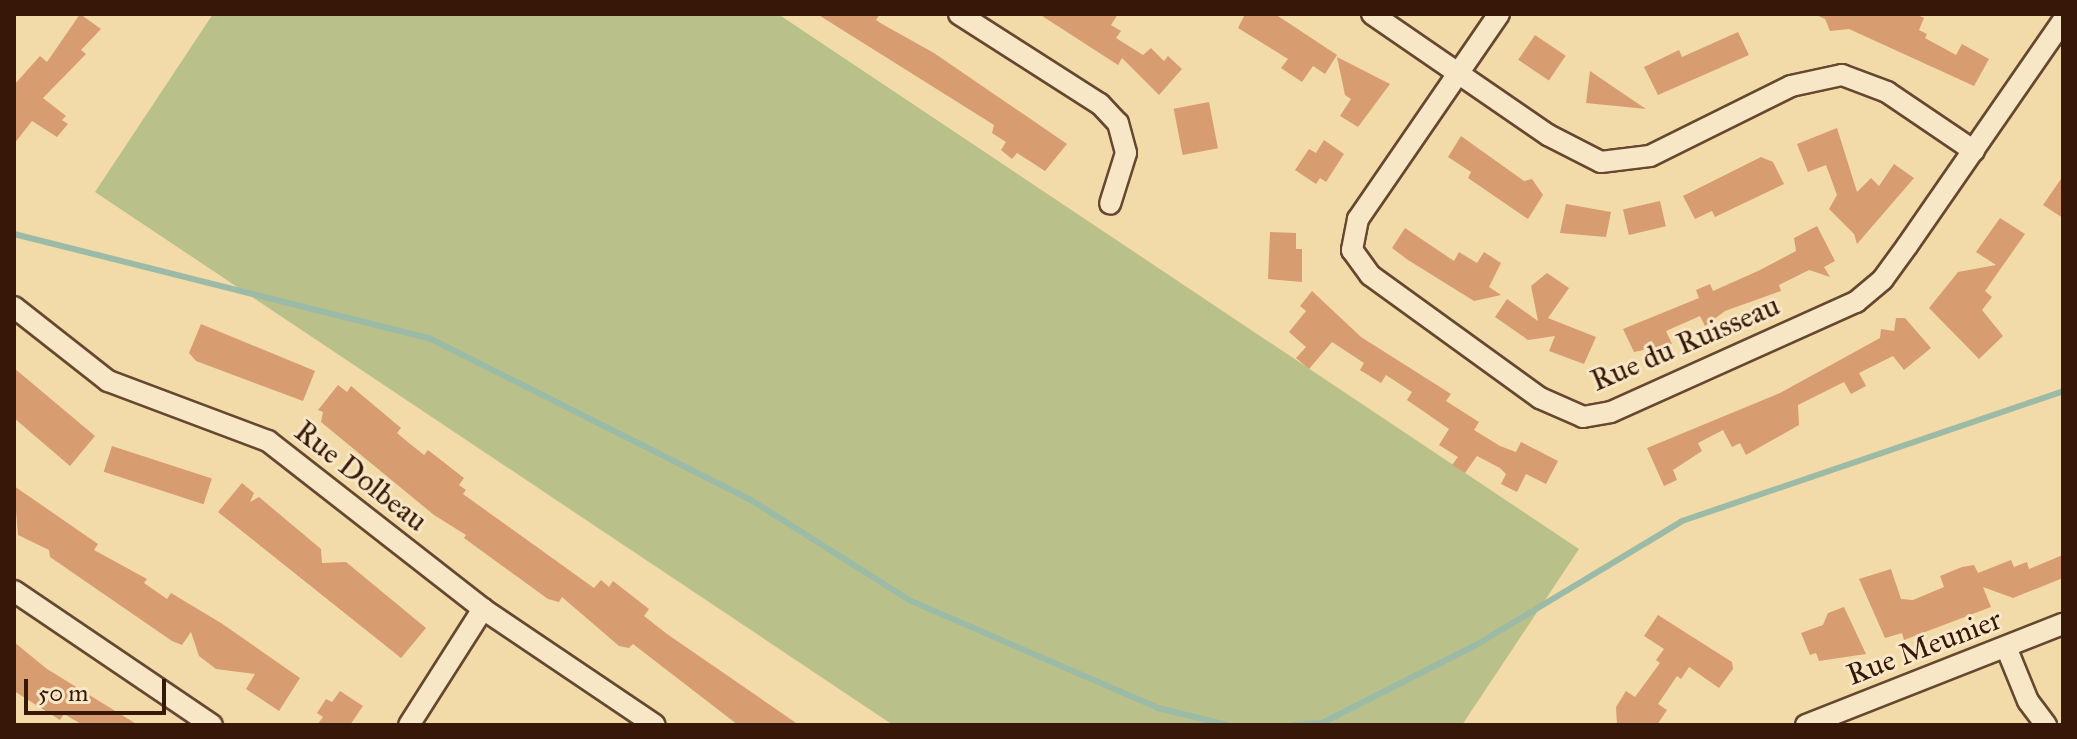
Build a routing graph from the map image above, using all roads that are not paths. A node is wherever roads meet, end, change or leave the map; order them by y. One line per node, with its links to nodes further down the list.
1 (959, 14): 7 (street)
2 (1372, 14): 5 (street)
3 (1499, 14): 5 (street, Rue du Ruisseau)
4 (2063, 21): 6 (street, Rue du Ruisseau)
5 (1456, 71): 6 (street); 6 (street, Rue du Ruisseau)
6 (1974, 151)
7 (1110, 204)
8 (14, 307): 10 (street, Rue Dolbeau)
9 (14, 591): 13 (street)
10 (483, 609): 14 (street); 15 (street, Rue Dolbeau)
11 (2063, 624): 12 (street, Rue Meunier)
12 (2006, 647): 16 (street, Rue Meunier); 17 (street)
13 (212, 725)
14 (409, 725)
15 (655, 725)
16 (1806, 725)
17 (2046, 725)

